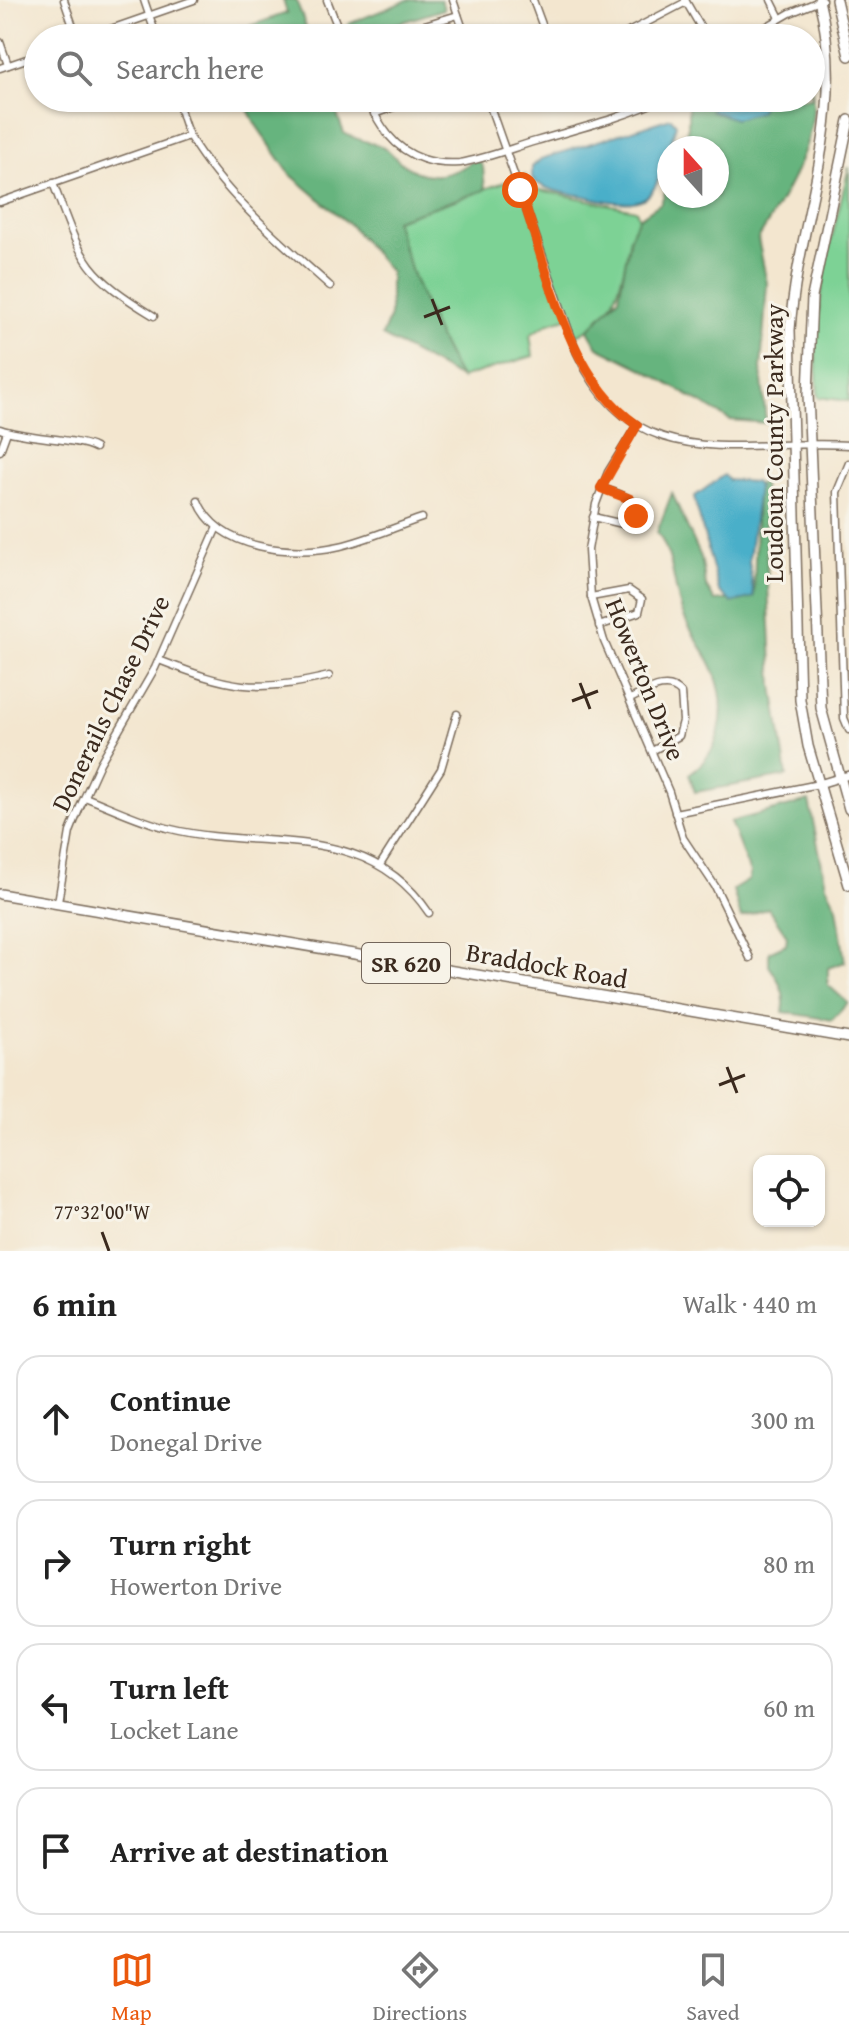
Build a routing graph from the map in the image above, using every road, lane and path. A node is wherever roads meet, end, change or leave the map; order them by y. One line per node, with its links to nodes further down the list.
1 (64, 0): 14 (street)
2 (144, 0): 12 (street)
3 (194, 0): 12 (street)
4 (327, 0): 17 (street)
5 (453, 0): 11 (street)
6 (533, 0): 20 (street)
7 (771, 0): 13 (street)
8 (820, 0): 13 (street); 44 (main road, Loudoun County Parkway)
9 (836, 0): 25 (main road)
10 (686, 1): 21 (street); 22 (street)
11 (458, 15): 18 (street); 19 (street)
12 (149, 16): 15 (street); 16 (street)
13 (780, 18): 23 (street)
14 (72, 24)
15 (126, 24)
16 (152, 24)
17 (336, 24)
18 (428, 24)
19 (461, 24)
20 (542, 24)
21 (643, 24)
22 (699, 24)
23 (770, 24)
24 (0, 42): 27 (street)
25 (849, 56)
26 (24, 60): 27 (street)
27 (8, 65): 28 (street)
28 (0, 68)
29 (181, 112): 35 (street)
30 (380, 112): 33 (street)
31 (492, 112): 36 (street)
32 (632, 112): 36 (street)
33 (374, 114): 36 (street)
34 (849, 120): 43 (main road, Loudoun County Parkway)
35 (189, 136): 37 (street); 39 (street)
36 (506, 150): 41 (street)
37 (53, 183): 38 (street); 40 (street)
38 (0, 202)
39 (330, 286)
40 (154, 316)
41 (637, 425): 44 (street); 49 (street, Howerton Drive)
42 (4, 431): 46 (street); 47 (street)
43 (810, 443): 44 (street); 45 (street); 62 (main road, Loudoun County Parkway)
44 (792, 444): 63 (main road, Loudoun County Parkway)
45 (849, 445)
46 (95, 448)
47 (0, 451)
48 (849, 463): 60 (street)
49 (601, 488): 51 (street, Howerton Drive); 51 (street)
50 (198, 501): 53 (street)
51 (593, 517): 54 (street, Howerton Drive)
52 (422, 518): 53 (street)
53 (217, 527): 56 (street, Donerails Chase Drive)
54 (591, 597): 55 (street, Howerton Drive); 55 (street)
55 (599, 626): 58 (street, Howerton Drive)
56 (159, 660): 57 (street); 64 (street, Donerails Chase Drive)
57 (329, 676)
58 (630, 699): 61 (street, Howerton Drive); 61 (street)
59 (457, 714): 67 (street)
60 (849, 730)
61 (652, 751): 66 (street, Howerton Drive)
62 (844, 777): 63 (street); 65 (main road, Loudoun County Parkway)
63 (819, 784): 66 (street); 68 (main road, Loudoun County Parkway)
64 (85, 797): 67 (street); 70 (street, Donerails Chase Drive)
65 (849, 809)
66 (675, 813): 72 (street, Howerton Drive)
67 (380, 865): 71 (street)
68 (849, 885)
69 (0, 894): 70 (main road, Braddock Road / SR 620)
70 (58, 902): 73 (main road, Braddock Road / SR 620)
71 (429, 913)
72 (750, 958)
73 (849, 1038)

